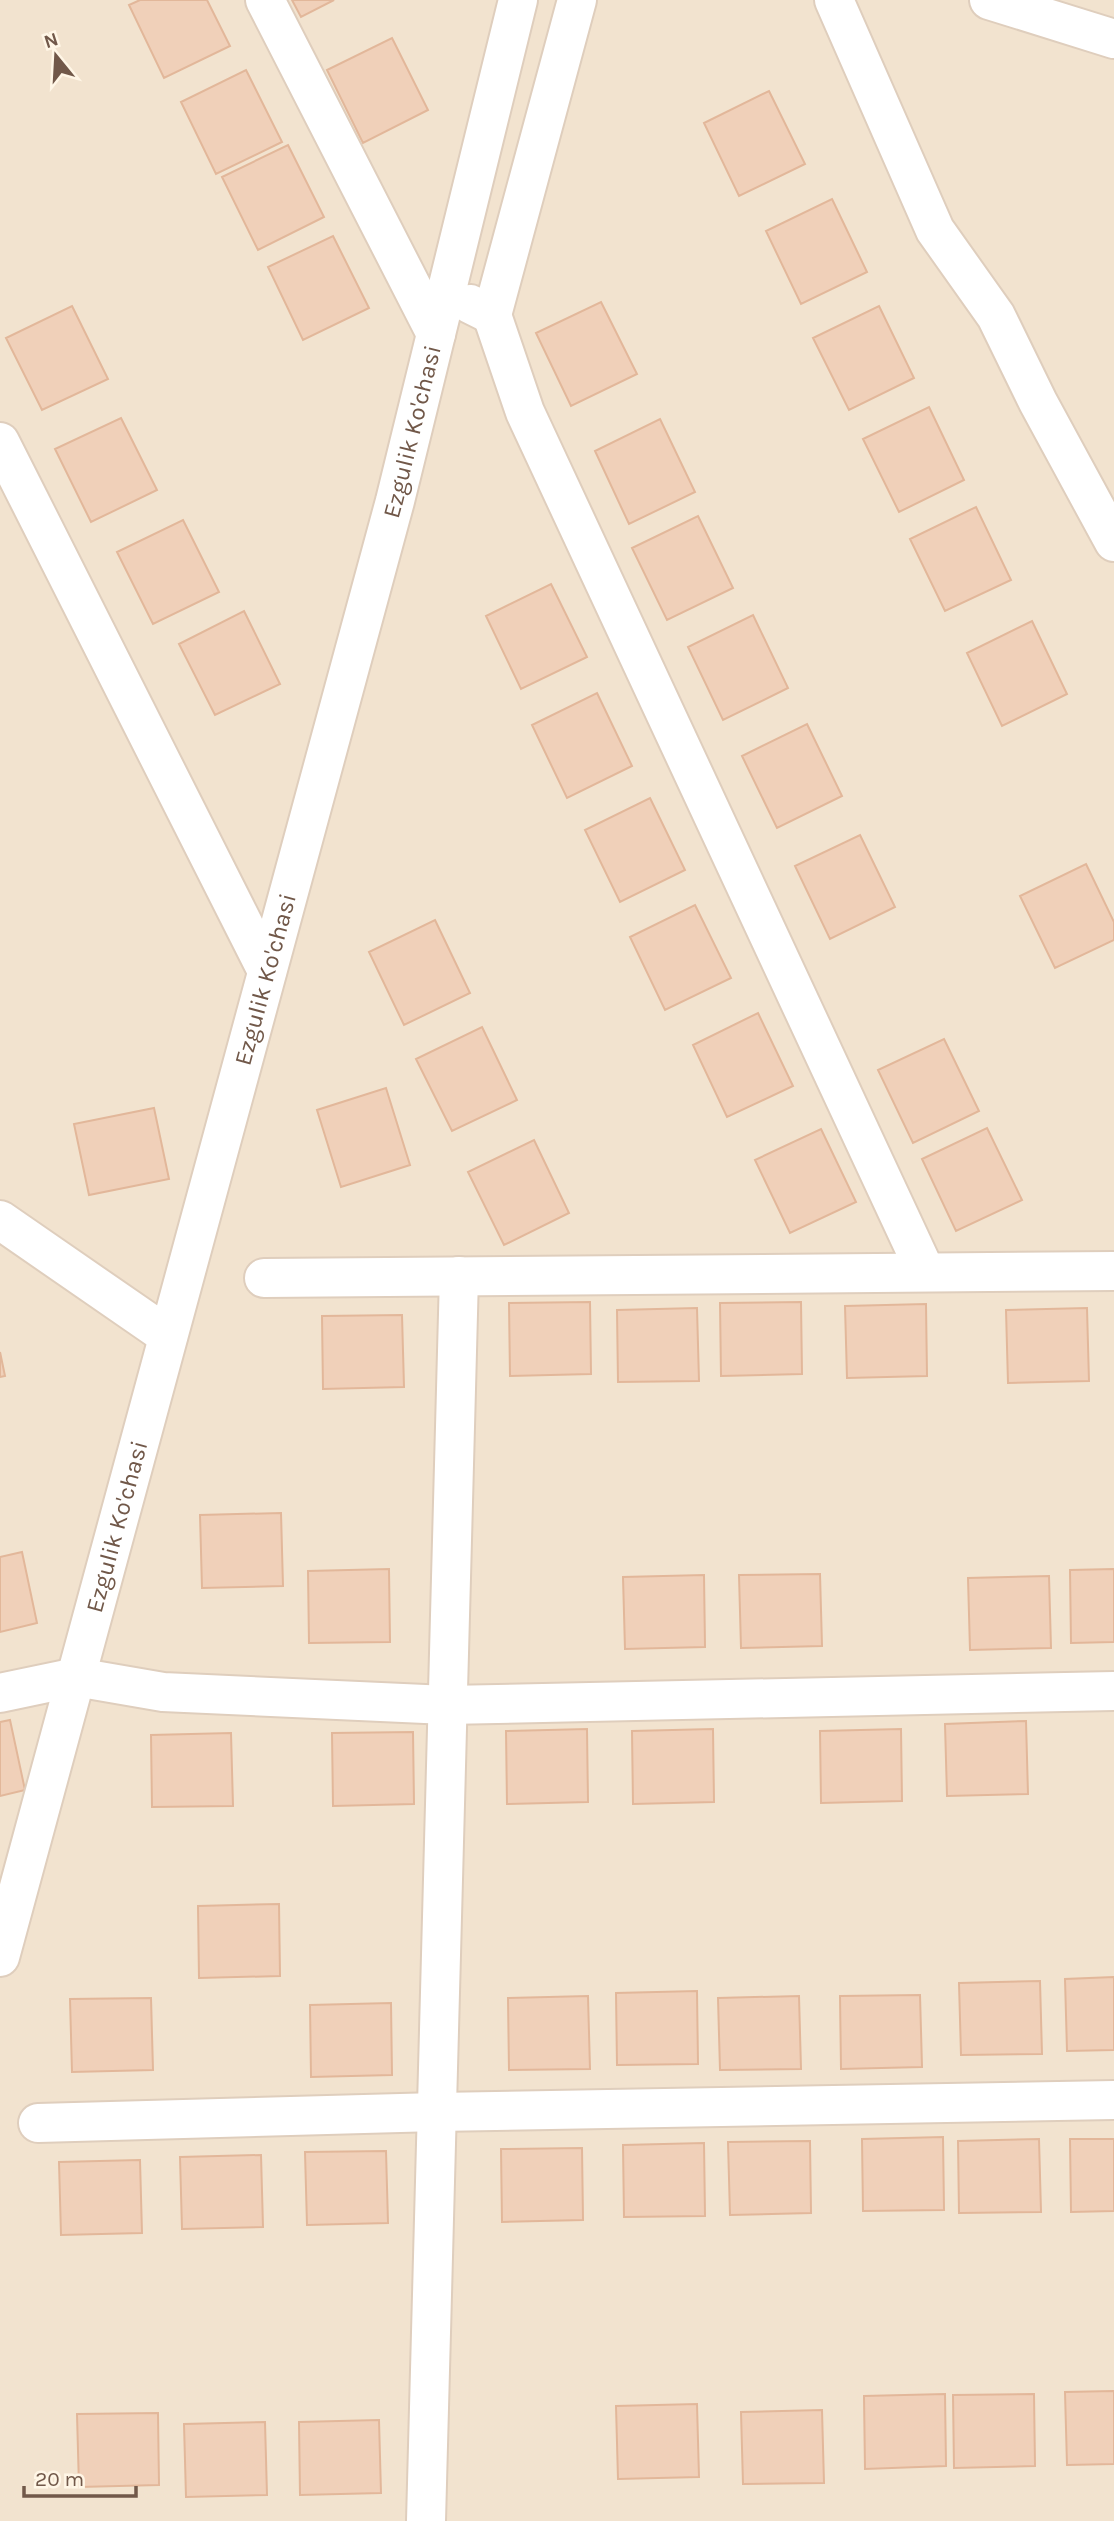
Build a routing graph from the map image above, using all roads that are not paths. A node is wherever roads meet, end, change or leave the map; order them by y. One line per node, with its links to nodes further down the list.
1 (265, 0): 9 (street)
2 (518, 0): 7 (street, Ezgulik Ko'chasi)
3 (576, 0): 8 (street)
4 (834, 0): 11 (street)
5 (989, 0): 6 (street)
6 (1114, 38)
7 (446, 292): 8 (street); 9 (street, Ezgulik Ko'chasi)
8 (492, 315): 14 (street)
9 (436, 334): 12 (street, Ezgulik Ko'chasi)
10 (0, 442): 12 (street)
11 (1114, 542)
12 (267, 971): 18 (street, Ezgulik Ko'chasi)
13 (10, 1236): 18 (street)
14 (925, 1271): 15 (street); 16 (street)
15 (1114, 1271)
16 (459, 1276): 17 (street); 22 (street)
17 (264, 1278)
18 (169, 1336): 19 (street, Ezgulik Ko'chasi)
19 (76, 1677): 21 (street); 22 (street); 23 (street, Ezgulik Ko'chasi)
20 (1114, 1691): 22 (street)
21 (0, 1693)
22 (447, 1705): 25 (street)
23 (0, 1956)
24 (1114, 2100): 25 (street)
25 (437, 2112): 26 (street); 27 (street)
26 (38, 2123)
27 (426, 2521)

